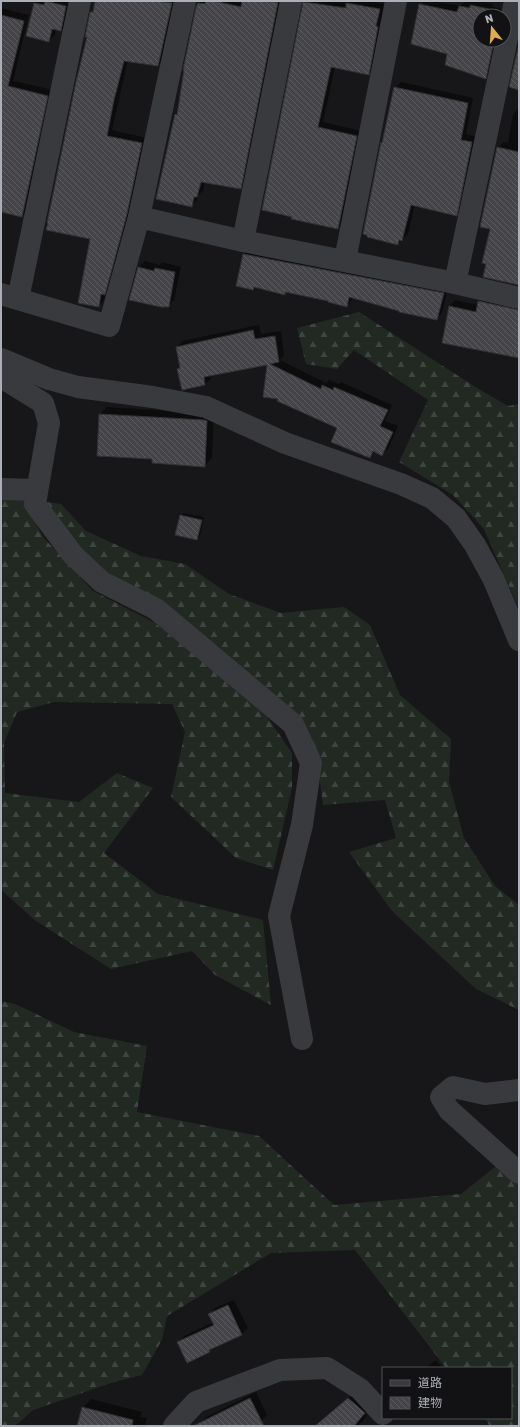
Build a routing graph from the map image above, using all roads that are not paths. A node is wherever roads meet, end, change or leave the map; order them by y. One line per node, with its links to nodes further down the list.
1 (80, 1): 10 (street)
2 (185, 1): 6 (street)
3 (291, 1): 7 (street)
4 (396, 1): 8 (street)
5 (514, 1): 9 (street)
6 (138, 217): 7 (street); 10 (street)
7 (243, 241): 8 (street)
8 (345, 260): 9 (street)
9 (455, 282): 11 (street)
10 (10, 297)
11 (519, 298)
12 (1, 359): 16 (street)
13 (1, 377): 15 (street)
14 (1, 489): 15 (street)
15 (37, 490): 17 (street)
16 (519, 640)
17 (302, 1039)
18 (519, 1090): 19 (street)
19 (519, 1173)
20 (382, 1414): 22 (street)
21 (382, 1416): 23 (street)
22 (174, 1426)
23 (371, 1426)

